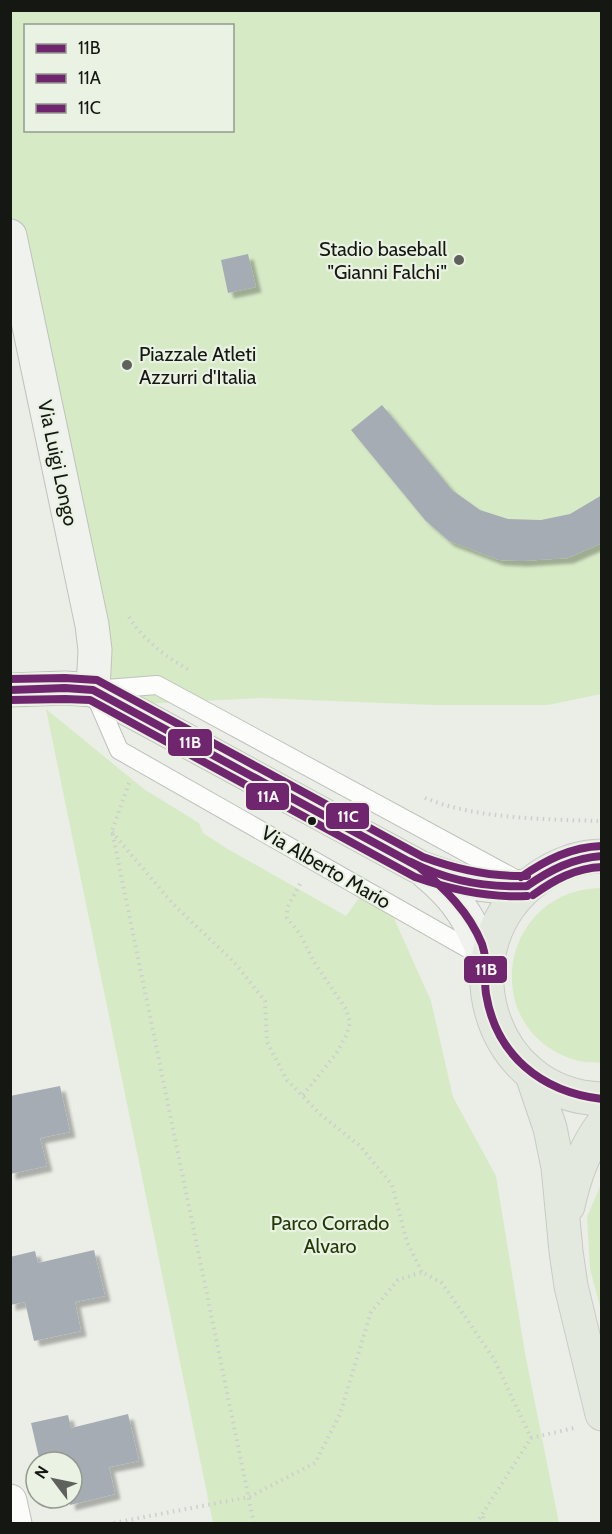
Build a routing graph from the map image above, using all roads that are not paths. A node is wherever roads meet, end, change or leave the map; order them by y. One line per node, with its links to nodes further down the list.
1 (10, 236): 3 (street, Via Luigi Longo)
2 (10, 690): 3 (street)
3 (93, 690): 5 (street); 6 (lane); 7 (lane, Via Alberto Mario)
4 (602, 856): 6 (main road)
5 (419, 867): 6 (street); 7 (street)
6 (527, 886): 7 (main road)
7 (487, 959): 8 (main road)
8 (532, 1075): 9 (main road); 11 (main road)
9 (602, 1099)
10 (602, 1125): 11 (main road)
11 (564, 1223): 12 (main road)
12 (591, 1420)
13 (10, 1501): 14 (street)
14 (15, 1524)

